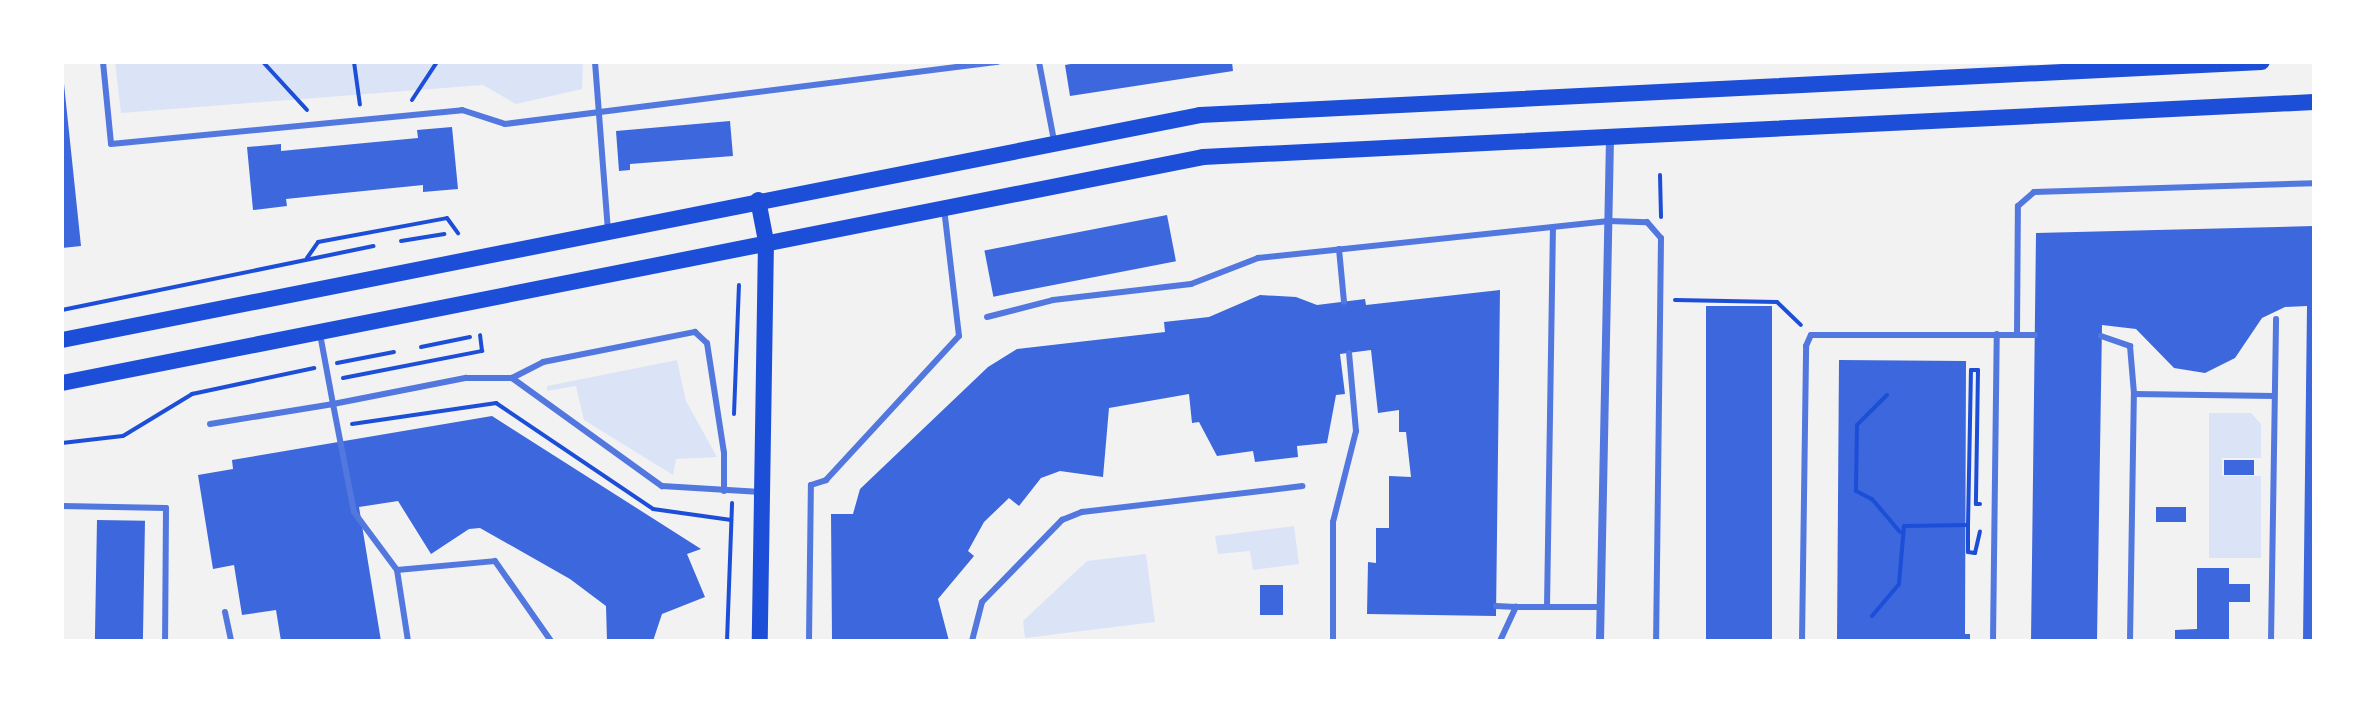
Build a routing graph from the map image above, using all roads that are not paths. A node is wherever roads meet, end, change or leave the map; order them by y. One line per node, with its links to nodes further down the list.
1 (103, 62): 7 (lane)
2 (595, 62): 7 (lane)
3 (998, 62): 7 (lane)
4 (1039, 62): 9 (lane)
5 (2262, 62): 9 (main road)
6 (2314, 102): 8 (main road)
7 (597, 114): 15 (lane)
8 (1610, 137): 12 (main road); 13 (street)
9 (1054, 141): 11 (main road)
10 (2314, 183): 23 (lane)
11 (758, 200): 15 (main road); 16 (main road)
12 (944, 206): 16 (main road); 49 (lane)
13 (1609, 221): 14 (lane); 42 (street); 54 (lane)
14 (1553, 227): 17 (lane); 41 (lane)
15 (608, 230): 26 (main road)
16 (766, 241): 21 (main road); 36 (main road)
17 (1339, 249): 18 (lane); 19 (lane)
18 (1344, 302)
19 (987, 317)
20 (2276, 319): 31 (lane)
21 (320, 331): 29 (main road); 32 (lane)
22 (1997, 334): 23 (lane); 55 (lane); 56 (lane)
23 (2017, 335): 24 (lane)
24 (2035, 335)
25 (2101, 336): 30 (lane)
26 (62, 340)
27 (1349, 353): 51 (lane)
28 (512, 378): 32 (lane); 35 (lane); 35 (lane)
29 (62, 383)
30 (2134, 394): 31 (lane); 57 (lane)
31 (2274, 396): 58 (lane)
32 (333, 404): 33 (lane); 38 (lane)
33 (210, 424)
34 (1302, 486): 50 (lane)
35 (724, 491): 36 (lane)
36 (762, 492): 48 (main road)
37 (62, 506): 44 (lane)
38 (397, 570): 46 (lane); 47 (lane)
39 (1496, 606): 40 (lane)
40 (1516, 607): 41 (lane); 52 (lane)
41 (1547, 607): 42 (lane)
42 (1601, 607): 53 (street)
43 (225, 612): 45 (lane)
44 (165, 641)
45 (231, 641)
46 (408, 641)
47 (551, 641)
48 (760, 641)
49 (809, 641)
50 (972, 641)
51 (1333, 641)
52 (1500, 641)
53 (1600, 641)
54 (1656, 641)
55 (1802, 641)
56 (1993, 641)
57 (2130, 641)
58 (2271, 641)

